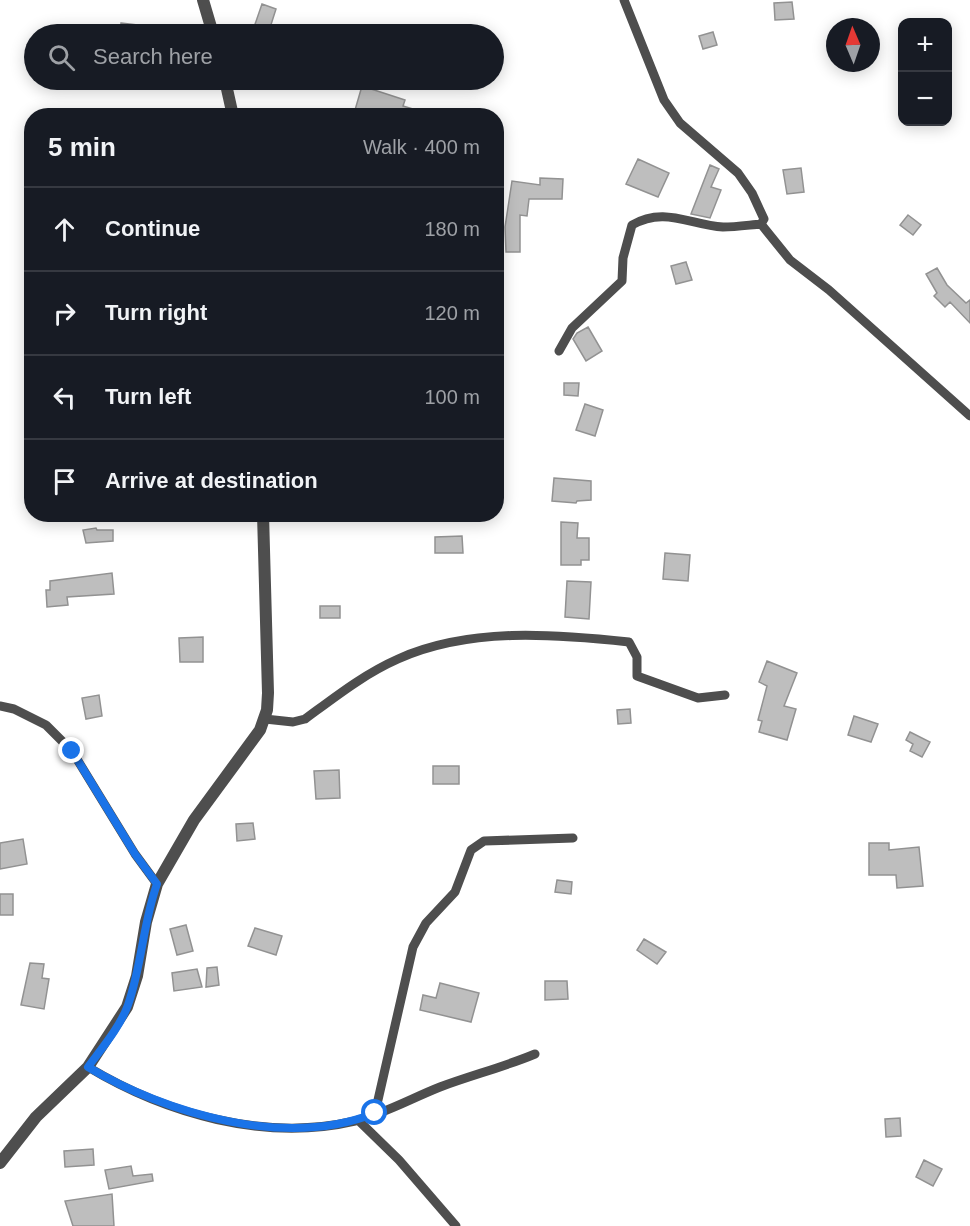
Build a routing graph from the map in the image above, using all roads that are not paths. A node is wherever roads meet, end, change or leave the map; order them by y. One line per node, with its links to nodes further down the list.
1 (203, 0): 3 (street)
2 (624, 0): 6 (street)
3 (210, 24)
4 (227, 90): 5 (street)
5 (231, 108)
6 (761, 224): 7 (street); 8 (street)
7 (559, 351)
8 (970, 416)
9 (262, 522): 12 (street)
10 (725, 695): 12 (street)
11 (0, 706): 14 (street)
12 (265, 719): 14 (street)
13 (573, 838): 17 (street)
14 (157, 884): 16 (street)
15 (535, 1054): 17 (street)
16 (88, 1067): 18 (street); 19 (street)
17 (375, 1113): 18 (street)
18 (358, 1120): 20 (street)
19 (0, 1163)
20 (456, 1226)

